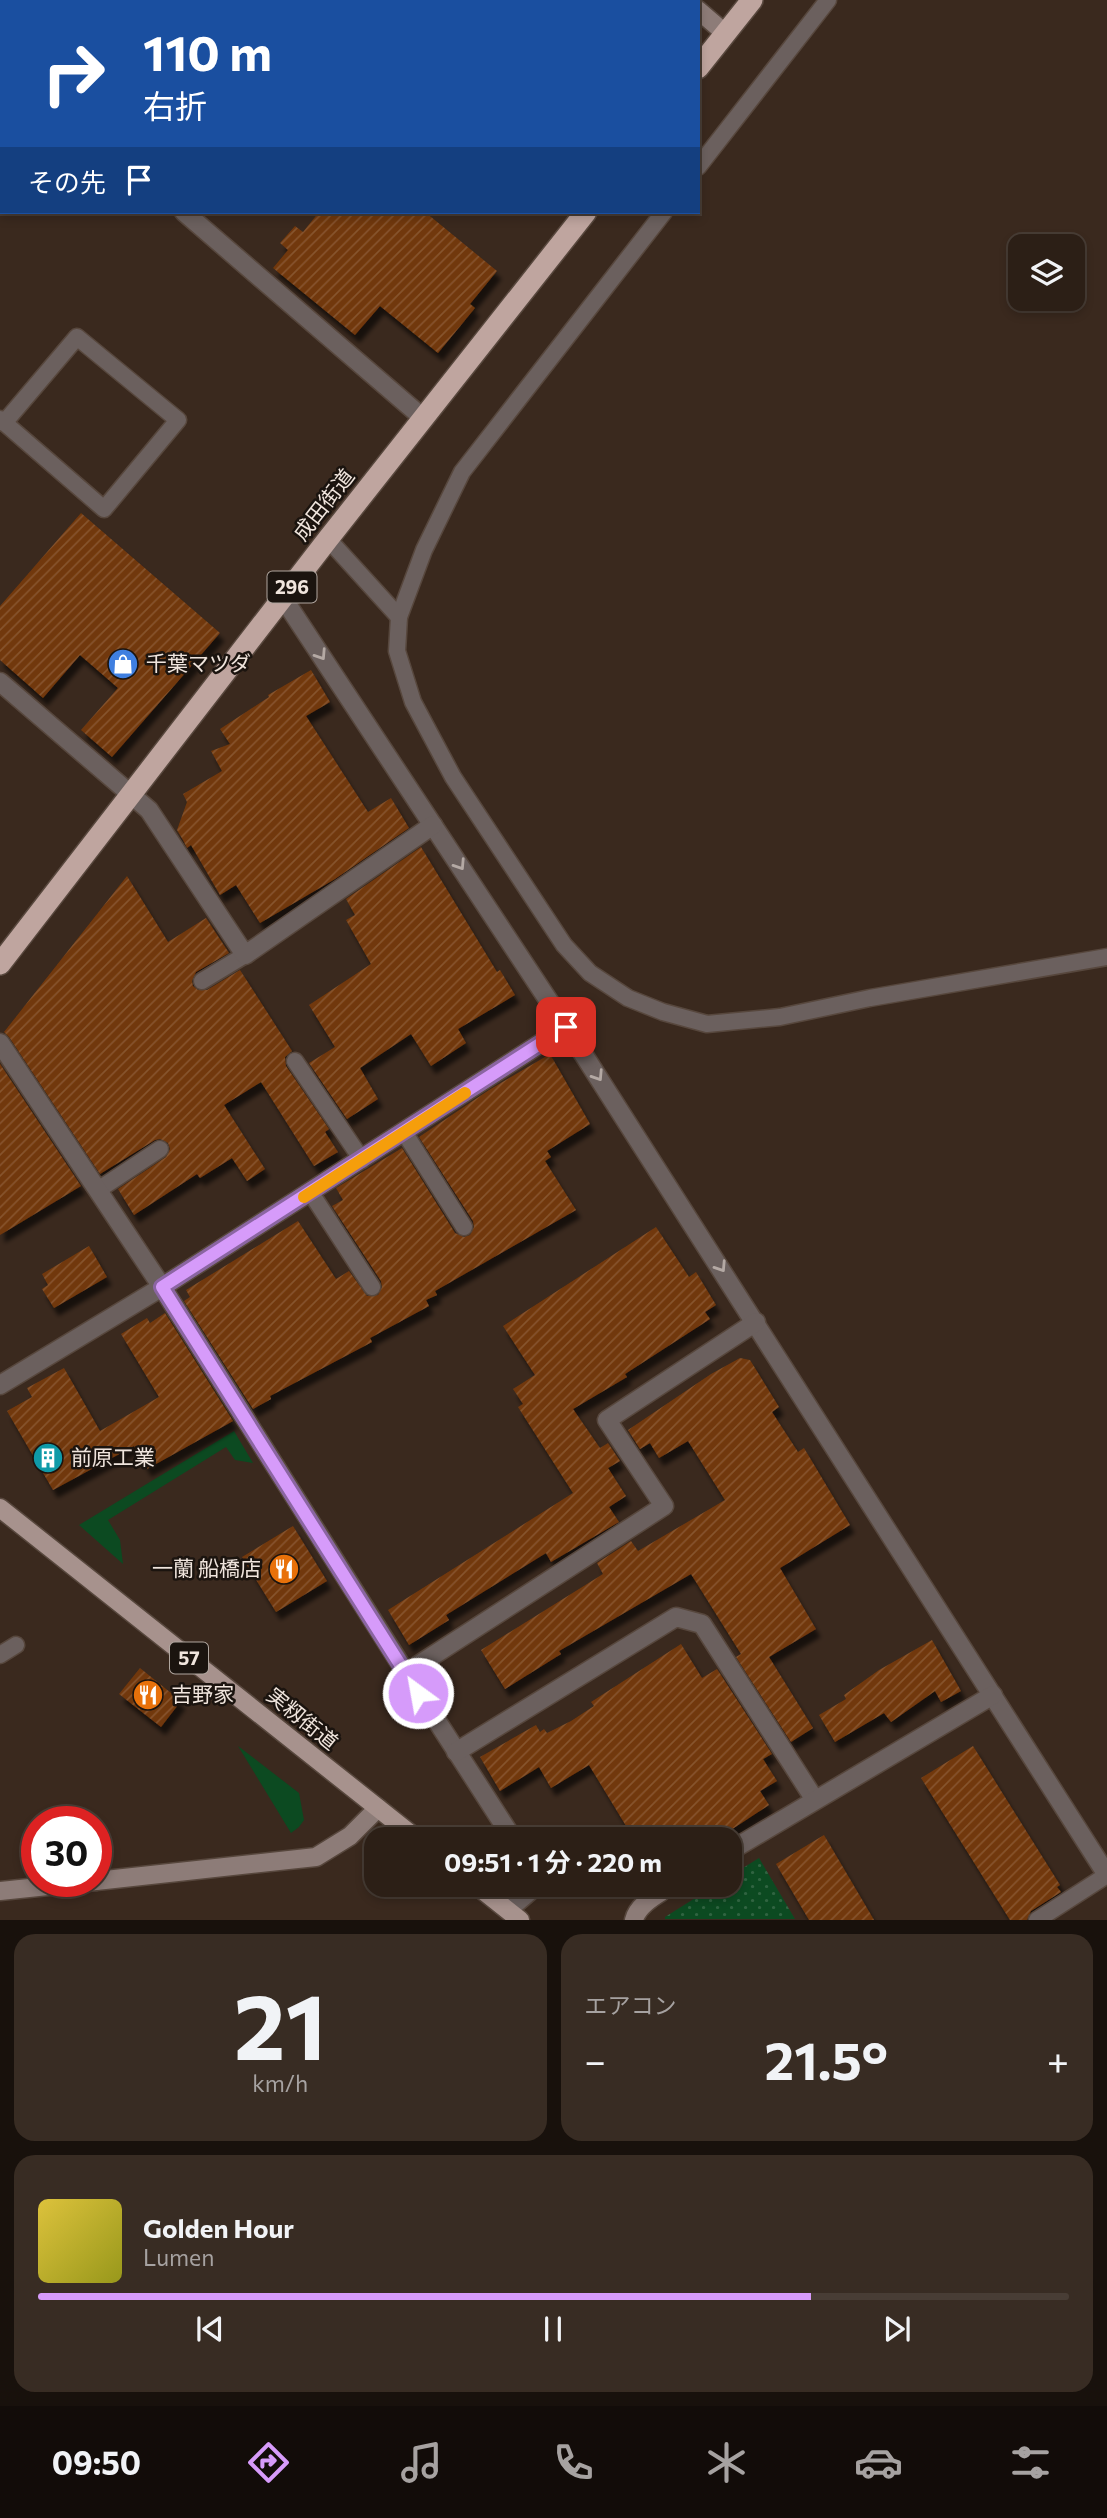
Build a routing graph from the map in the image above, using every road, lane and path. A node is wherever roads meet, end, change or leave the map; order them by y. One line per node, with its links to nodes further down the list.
1 (752, 0): 4 (highway)
2 (828, 0): 6 (lane)
3 (700, 12): 4 (street)
4 (726, 34): 5 (highway)
5 (700, 66)
6 (700, 164)
7 (584, 214): 10 (highway, 成田街道 / 296)
8 (662, 214): 14 (lane)
9 (196, 215): 10 (street)
10 (423, 418): 12 (highway, 成田街道 / 296)
11 (2, 421): 11 (lane)
12 (328, 539): 13 (highway, 成田街道 / 296); 14 (lane)
13 (283, 598): 16 (highway, 成田街道 / 296); 17 (street, one-way to 17)
14 (399, 617): 19 (lane)
15 (0, 682): 16 (street)
16 (132, 794): 18 (street); 20 (highway, 成田街道 / 296)
17 (433, 825): 18 (street); 22 (street, one-way to 22)
18 (245, 955): 21 (lane)
19 (1107, 957)
20 (0, 964)
21 (202, 981)
22 (566, 1027): 25 (street); 33 (street, one-way to 33)
23 (0, 1043): 28 (street)
24 (295, 1061): 27 (lane)
25 (404, 1132): 27 (street); 30 (lane)
26 (160, 1149): 28 (lane)
27 (362, 1160): 29 (street)
28 (97, 1190): 31 (street)
29 (311, 1193): 31 (street); 32 (lane)
30 (464, 1227)
31 (162, 1287): 34 (street); 38 (street)
32 (372, 1287)
33 (756, 1322): 38 (street); 39 (street)
34 (0, 1385)
35 (0, 1508): 42 (main road, 実籾街道 / 57)
36 (16, 1645): 37 (lane)
37 (0, 1655)
38 (406, 1673): 40 (street)
39 (993, 1695): 41 (street); 46 (street)
40 (456, 1752): 41 (street); 44 (street)
41 (815, 1800): 45 (street)
42 (378, 1808): 43 (main road, 実籾街道 / 57); 47 (street)
43 (402, 1827)
44 (505, 1827)
45 (742, 1844)
46 (1107, 1875): 55 (lane)
47 (112, 1879)
48 (21, 1889): 49 (street)
49 (0, 1891)
50 (491, 1897): 53 (main road)
51 (525, 1897): 53 (street)
52 (652, 1897): 54 (street)
53 (514, 1915)
54 (634, 1920)
55 (1037, 1920)

